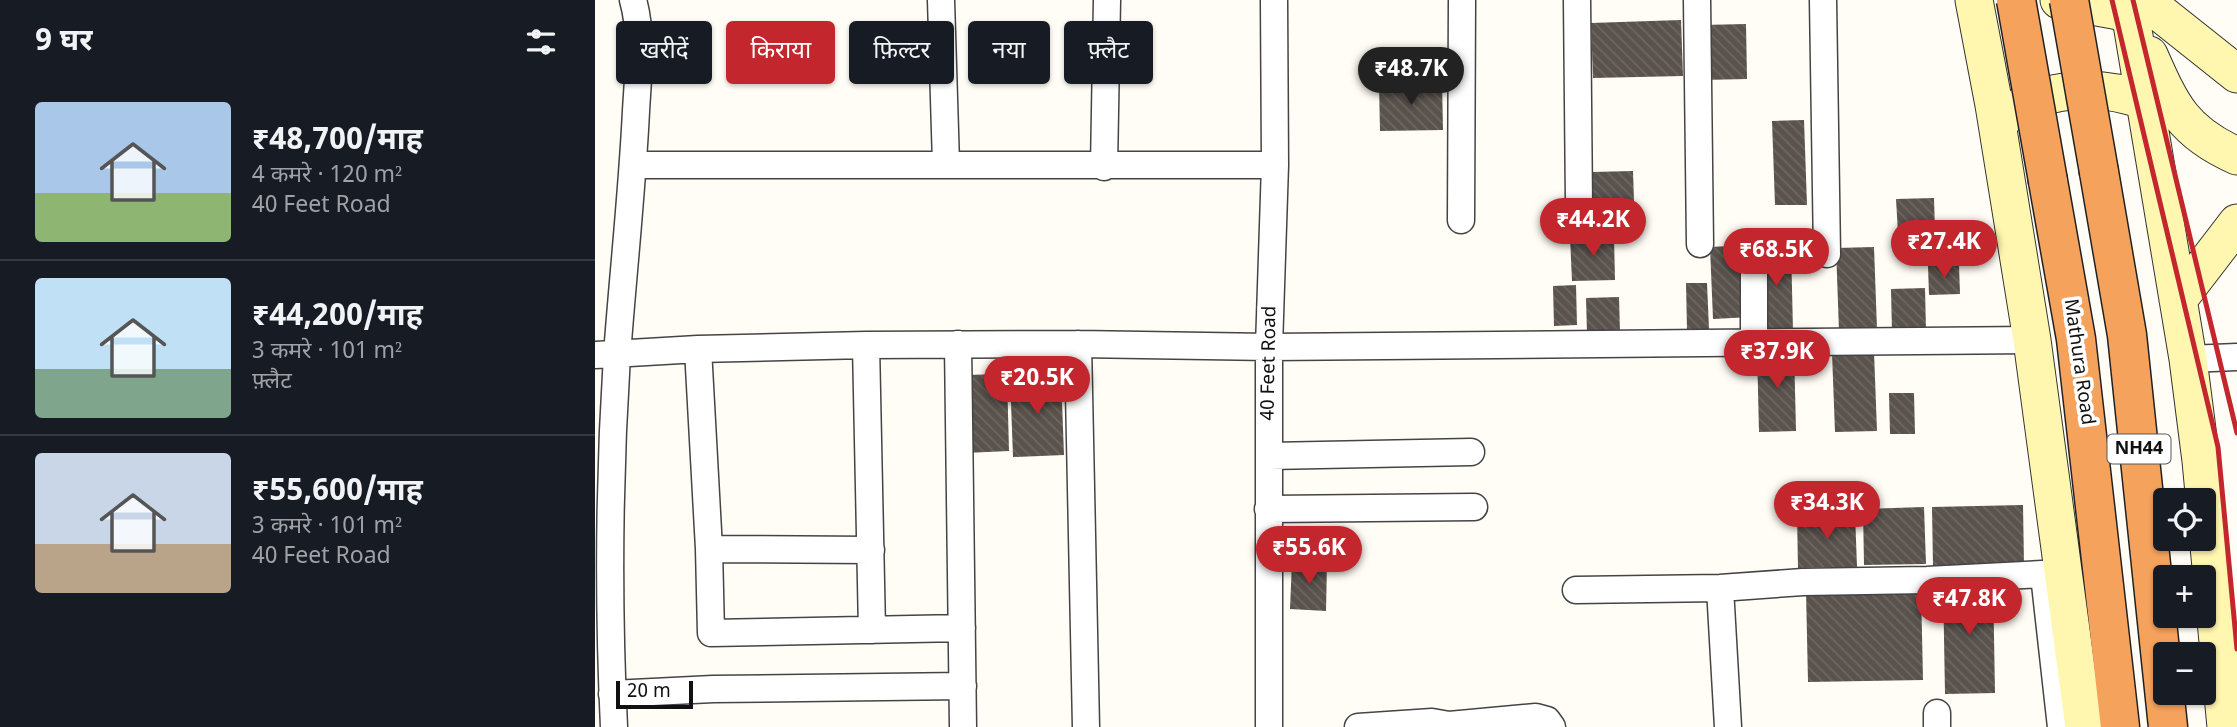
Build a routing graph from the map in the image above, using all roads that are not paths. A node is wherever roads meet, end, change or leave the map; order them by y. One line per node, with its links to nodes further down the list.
1 (633, 0): 19 (street)
2 (941, 0): 18 (street)
3 (1107, 0): 21 (street)
4 (1274, 0): 20 (street, 40 Feet Road)
5 (1462, 0): 23 (street)
6 (1577, 0): 22 (street)
7 (1697, 0): 25 (street)
8 (1823, 0): 26 (street)
9 (1974, 0): 16 (main road)
10 (2016, 0): 64 (highway, Mathura Road / NH44, bridge)
11 (2059, 0): 13 (main road)
12 (2069, 0): 65 (highway, NH44, bridge)
13 (2140, 5): 14 (main road); 15 (main road); 17 (main road)
14 (2237, 74)
15 (2145, 101): 16 (main road); 28 (main road)
16 (1997, 123): 29 (main road)
17 (2237, 156)
18 (946, 164): 19 (street); 21 (street)
19 (633, 165): 36 (street)
20 (1275, 165): 21 (street); 34 (street, 40 Feet Road)
21 (1104, 167)
22 (1579, 205)
23 (1461, 220)
24 (2237, 223): 28 (main road)
25 (1700, 244)
26 (1827, 254)
27 (1754, 267): 30 (street)
28 (2178, 300): 38 (main road)
29 (2032, 340): 30 (street); 47 (main road)
30 (1754, 342): 34 (street)
31 (958, 344): 32 (street); 33 (street); 50 (street)
32 (1078, 344): 34 (street); 57 (street)
33 (866, 345): 35 (street); 45 (street)
34 (1269, 347): 40 (street, 40 Feet Road)
35 (698, 348): 36 (street); 44 (street)
36 (606, 354): 41 (street)
37 (2237, 357): 38 (street)
38 (2187, 359): 66 (main road)
39 (1471, 452): 40 (street)
40 (1269, 457): 43 (street, 40 Feet Road)
41 (603, 472): 46 (street)
42 (1474, 508): 43 (street)
43 (1268, 509): 58 (street, 40 Feet Road)
44 (709, 549): 45 (street); 51 (street)
45 (870, 550): 51 (street)
46 (603, 574): 53 (street)
47 (2053, 574): 48 (street); 62 (street); 63 (main road)
48 (1720, 588): 49 (street); 61 (street)
49 (1576, 590)
50 (962, 628): 51 (street); 52 (street)
51 (872, 630)
52 (963, 686): 53 (street); 56 (street)
53 (612, 694): 55 (street)
54 (1449, 726): 59 (street); 60 (street)
55 (614, 727)
56 (964, 727)
57 (1086, 727)
58 (1269, 727)
59 (1358, 727)
60 (1552, 727)
61 (1728, 727)
62 (2061, 727)
63 (2084, 727)
64 (2120, 727)
65 (2168, 727)
66 (2227, 727)

